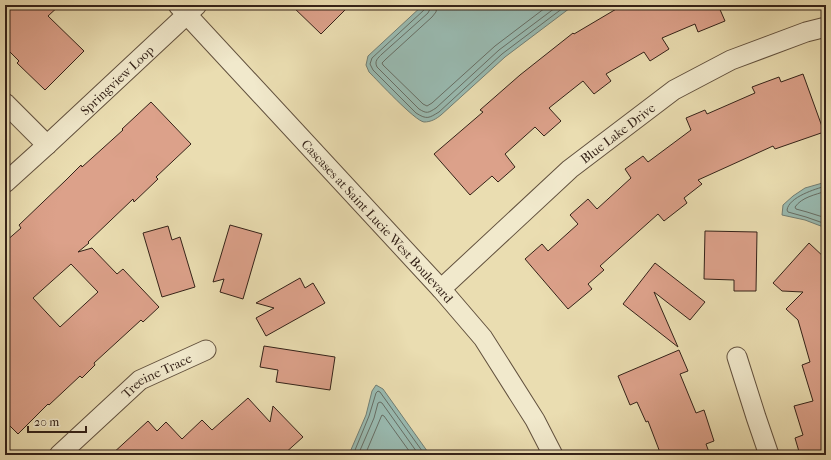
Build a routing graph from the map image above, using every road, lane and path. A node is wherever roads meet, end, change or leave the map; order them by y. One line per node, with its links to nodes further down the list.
1 (187, 8): 4 (street, Springview Loop); 6 (street, Cascases at Saint Lucie West Boulevard)
2 (826, 27): 6 (street, Blue Lake Drive)
3 (5, 103): 4 (street)
4 (47, 145): 5 (street, Springview Loop)
5 (5, 183)
6 (441, 289): 10 (street, Cascases at Saint Lucie West Boulevard)
7 (206, 350): 9 (street, Treeine Trace)
8 (737, 357): 11 (street)
9 (59, 455)
10 (554, 455)
11 (769, 455)

